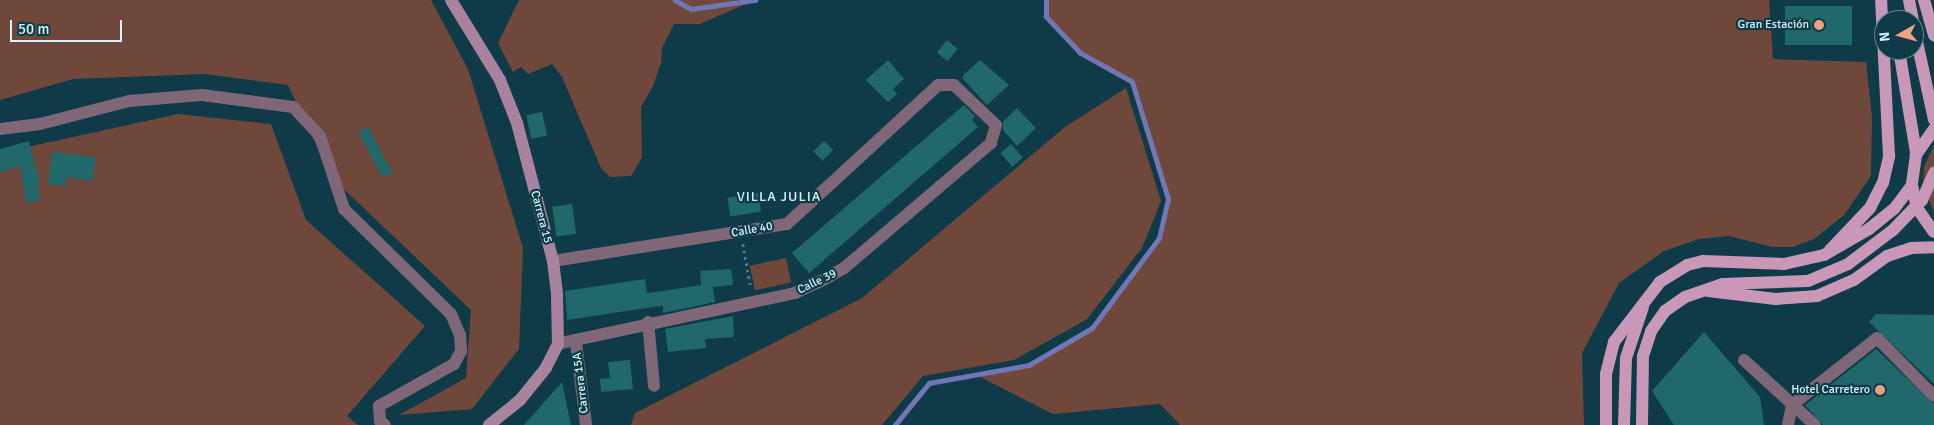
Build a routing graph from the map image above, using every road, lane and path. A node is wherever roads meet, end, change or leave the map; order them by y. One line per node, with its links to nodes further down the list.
1 (451, 0): 18 (main road, Carrera 15)
2 (1883, 0): 17 (main road)
3 (1924, 0): 4 (main road)
4 (1934, 36)
5 (1901, 60): 11 (main road)
6 (1921, 60): 7 (main road)
7 (1934, 120)
8 (1934, 128): 11 (main road)
9 (0, 129): 29 (street)
10 (996, 131): 15 (street, Calle 40); 21 (street, Calle 39)
11 (1916, 155): 13 (main road)
12 (1934, 173): 19 (main road, bridge)
13 (1912, 185): 14 (main road); 17 (main road)
14 (1934, 232)
15 (742, 233): 18 (street, Calle 40); 21 (path)
16 (1934, 247): 19 (main road)
17 (1824, 255): 20 (main road)
18 (553, 261): 24 (main road, Carrera 15)
19 (1708, 291): 34 (main road)
20 (1648, 293): 32 (main road); 33 (main road)
21 (754, 302): 22 (street, Calle 39)
22 (648, 322): 23 (street, Calle 39); 26 (street)
23 (576, 342): 24 (street, Calle 39); 31 (street, Carrera 15A)
24 (558, 344): 30 (main road)
25 (1744, 360): 28 (street)
26 (654, 386)
27 (1934, 396): 28 (street)
28 (1792, 405): 35 (street); 36 (street)
29 (384, 425)
30 (489, 425)
31 (586, 425)
32 (1606, 425)
33 (1624, 425)
34 (1642, 425)
35 (1788, 425)
36 (1815, 425)

